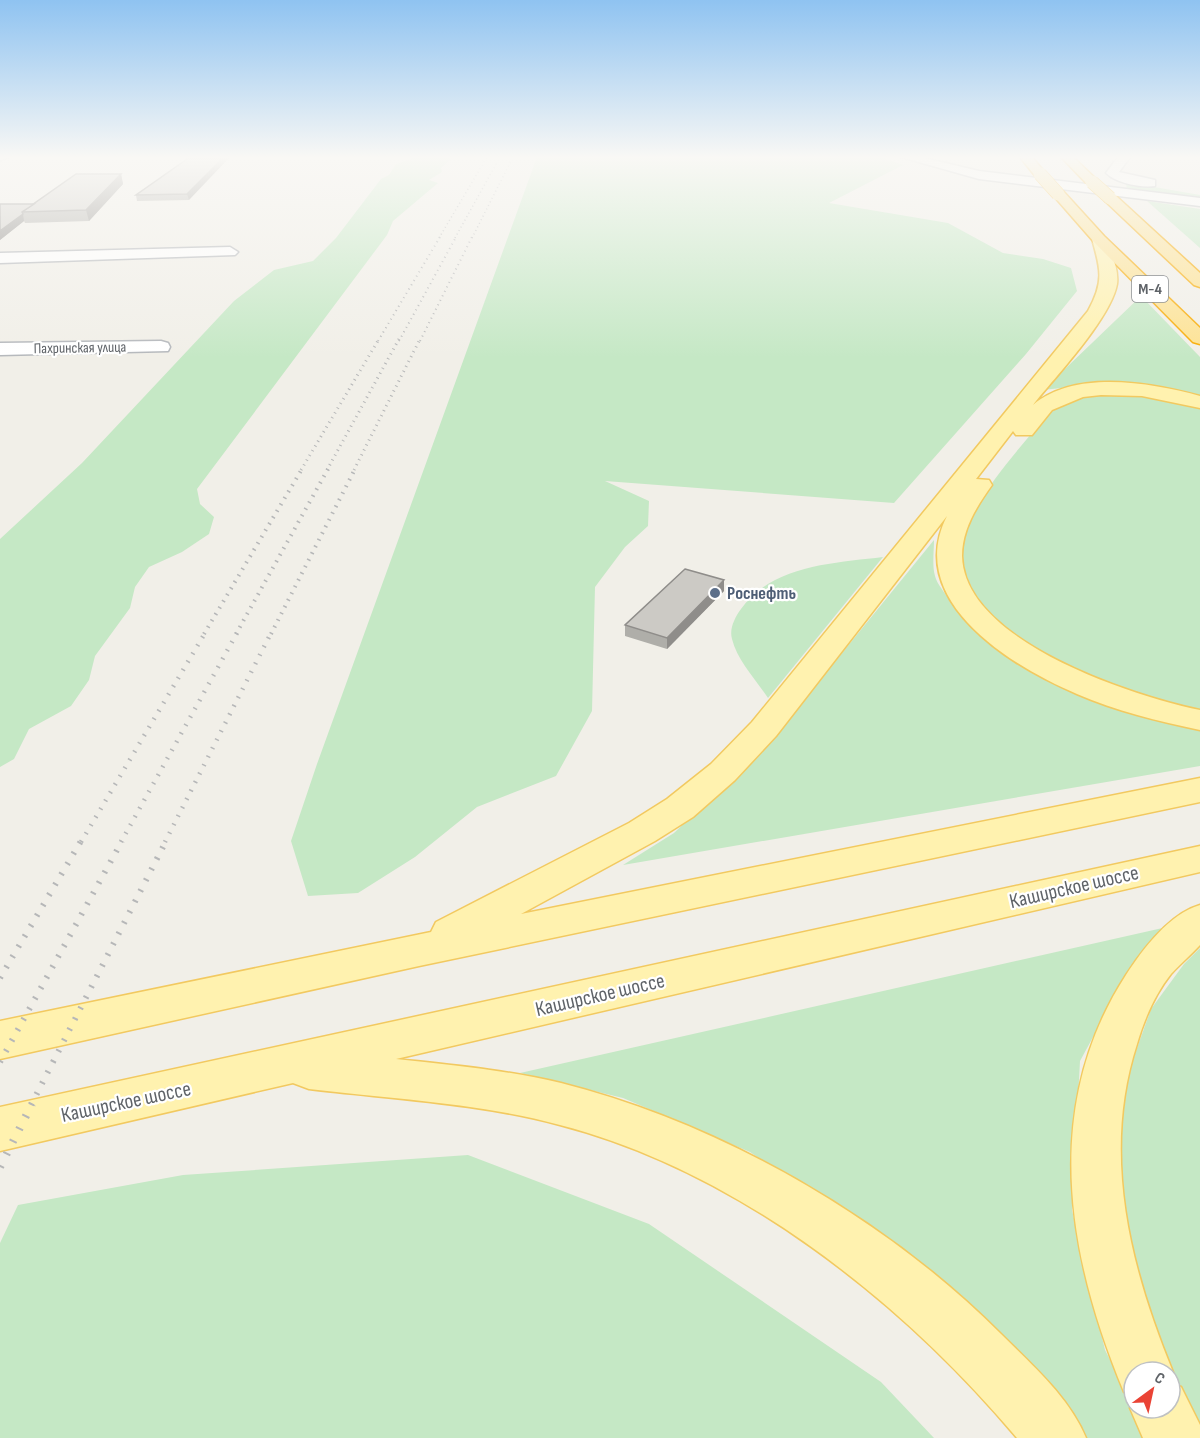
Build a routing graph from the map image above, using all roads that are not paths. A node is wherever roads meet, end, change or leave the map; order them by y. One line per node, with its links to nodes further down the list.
1 (1085, 224): 3 (highway, М-4, bridge)
2 (1138, 224): 6 (highway, М-4, bridge)
3 (1099, 239): 7 (highway, М-4); 15 (main road)
4 (230, 252): 5 (street)
5 (0, 258)
6 (1200, 282)
7 (1200, 338)
8 (161, 347): 9 (street, Пахринская улица)
9 (0, 349)
10 (1200, 402): 11 (main road)
11 (1200, 720)
12 (1200, 790): 15 (main road)
13 (1200, 859): 17 (main road, Каширское шоссе)
14 (1200, 921): 19 (main road)
15 (419, 950): 16 (main road)
16 (0, 1040)
17 (286, 1066): 18 (main road, Каширское шоссе); 21 (main road)
18 (0, 1130)
19 (1138, 1360)
20 (1166, 1420): 22 (main road)
21 (1056, 1438)
22 (1175, 1438)

